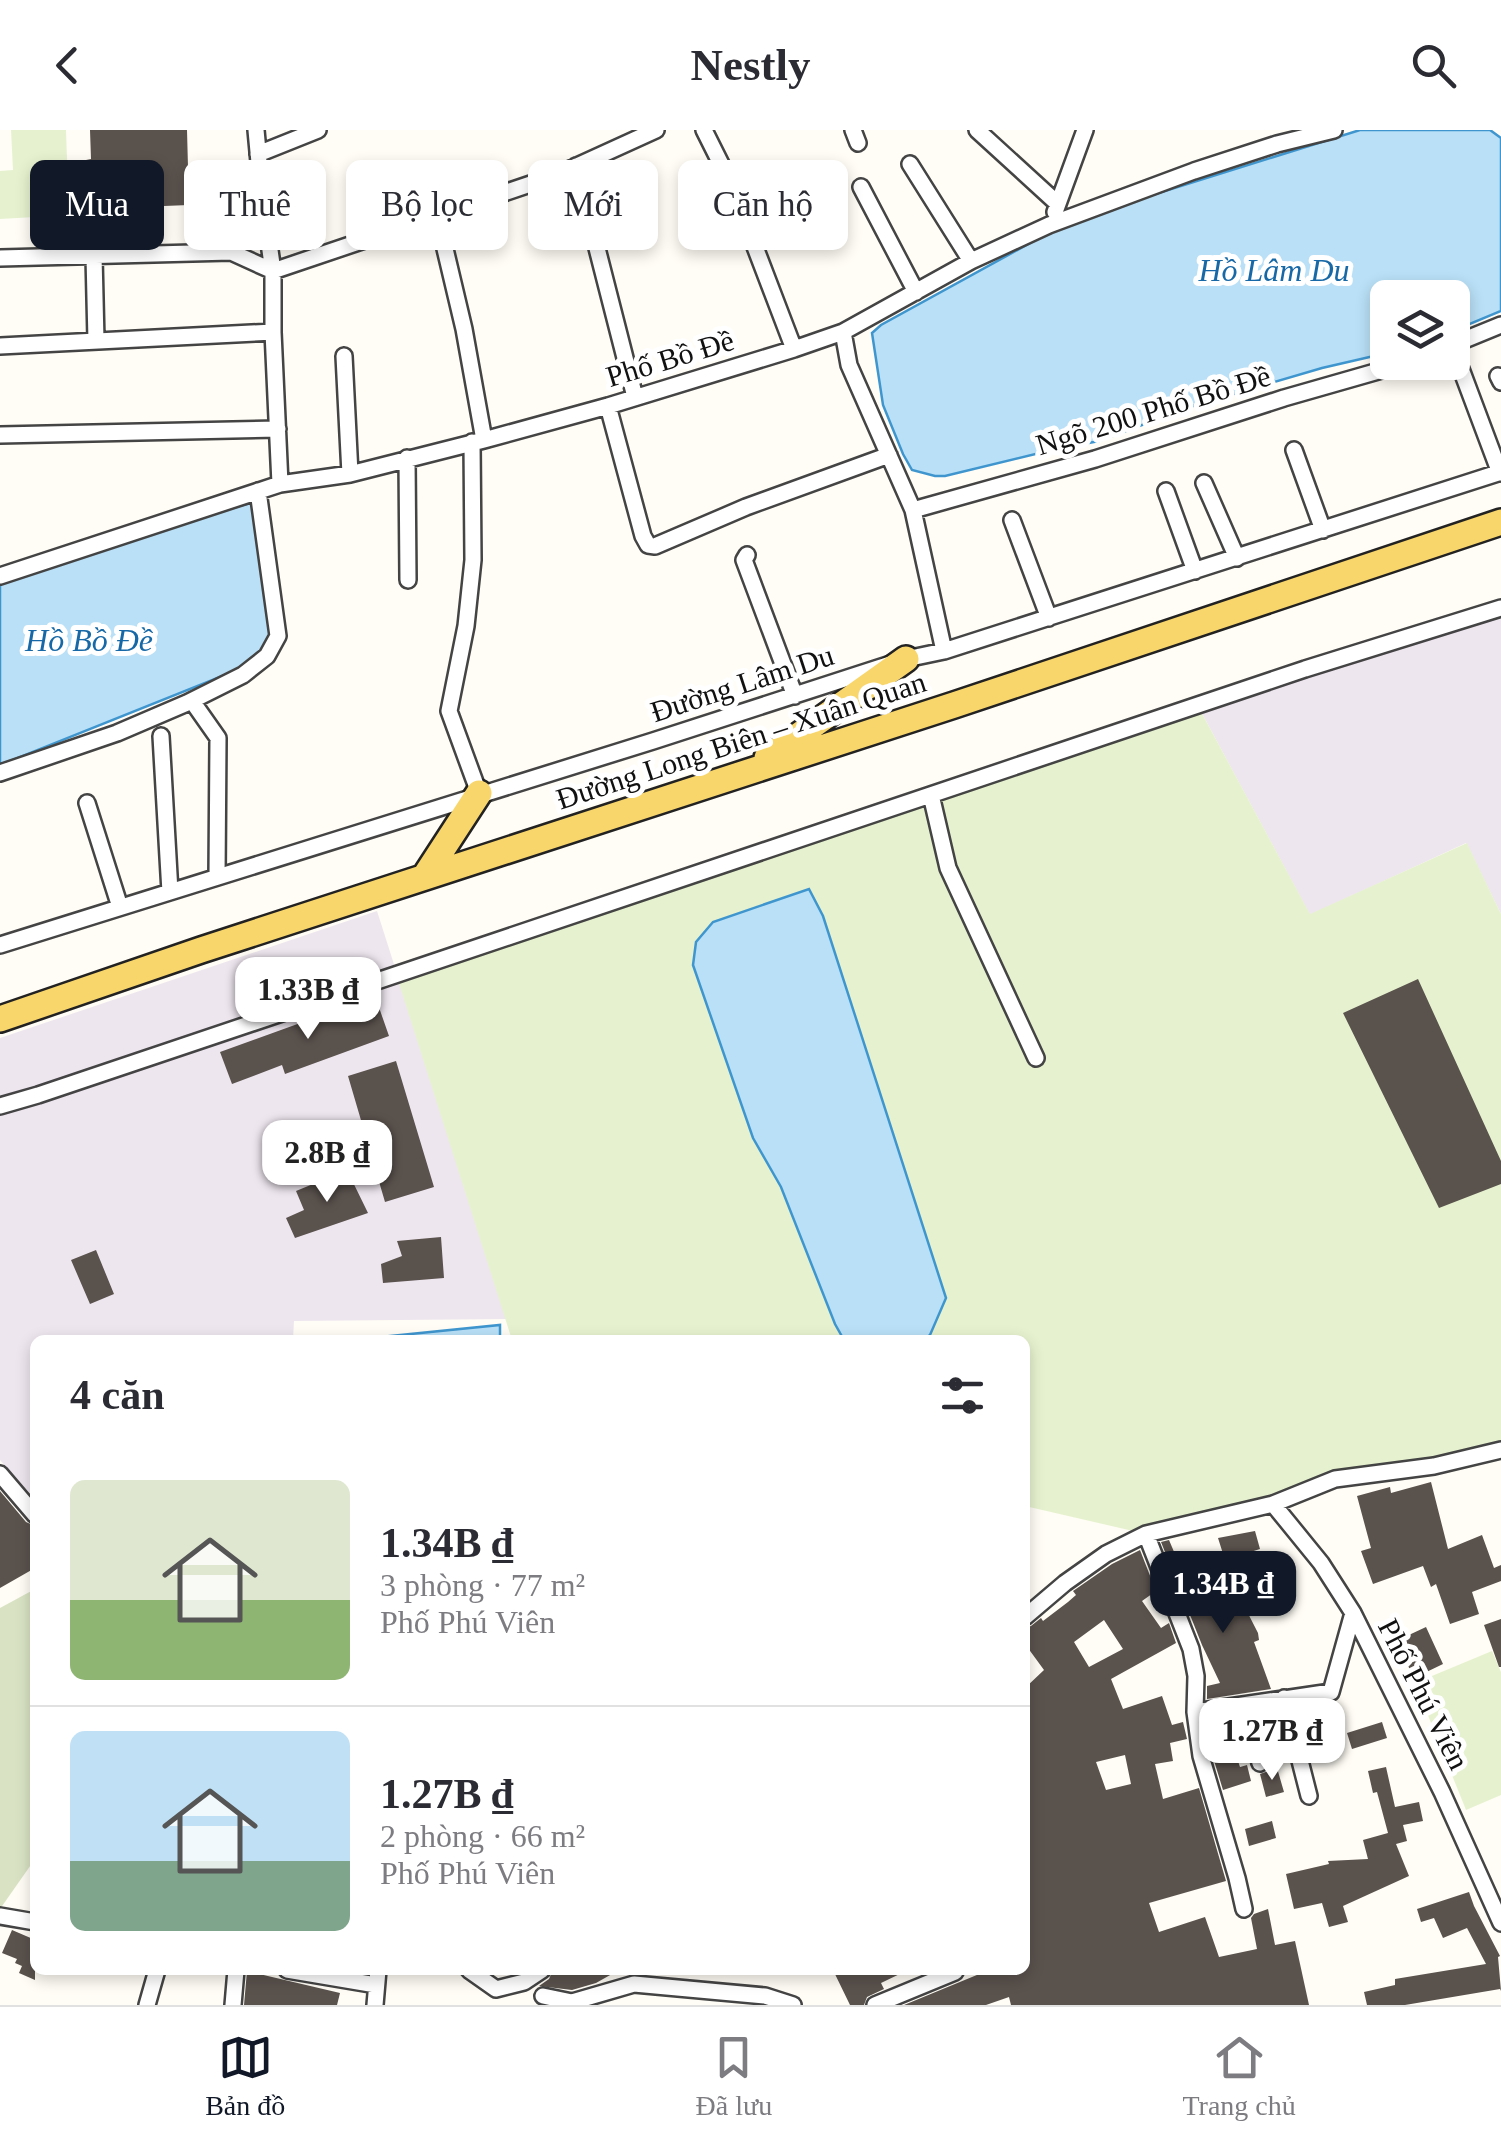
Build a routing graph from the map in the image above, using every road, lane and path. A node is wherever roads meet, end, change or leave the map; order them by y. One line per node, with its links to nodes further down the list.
1 (256, 130): 9 (street)
2 (318, 130): 9 (street)
3 (656, 130): 10 (street)
4 (704, 130): 29 (street)
5 (978, 130): 13 (street)
6 (1084, 130): 13 (street)
7 (1334, 130): 8 (street, Phố Bồ Đề)
8 (1275, 137): 14 (street, Phố Bồ Đề)
9 (258, 154): 21 (street)
10 (589, 160)
11 (910, 164): 20 (street)
12 (861, 187): 22 (street)
13 (1058, 204): 14 (street)
14 (1049, 225): 20 (street, Phố Bồ Đề)
15 (346, 247): 21 (street)
16 (445, 250): 37 (street)
17 (597, 250): 33 (street)
18 (94, 256): 19 (street); 21 (street); 27 (street)
19 (0, 258)
20 (971, 261): 22 (street, Phố Bồ Đề)
21 (274, 272): 24 (street)
22 (916, 292): 25 (street, Phố Bồ Đề)
23 (1501, 325): 26 (street)
24 (273, 332): 27 (street); 35 (street)
25 (843, 332): 29 (street, Phố Bồ Đề); 39 (street)
26 (1470, 338)
27 (96, 341): 28 (street)
28 (0, 346)
29 (794, 349): 33 (street, Phố Bồ Đề)
30 (344, 356): 42 (street)
31 (1370, 373): 47 (street, Ngõ 200 Phố Bồ Đề)
32 (1466, 380): 41 (street)
33 (635, 397): 34 (street, Phố Bồ Đề)
34 (608, 406): 37 (street, Phố Bồ Đề); 39 (street)
35 (278, 429): 36 (street); 44 (street)
36 (0, 435)
37 (478, 441): 40 (street, Phố Bồ Đề); 65 (street)
38 (1294, 450): 50 (street)
39 (889, 456): 47 (street)
40 (406, 458): 42 (street, Phố Bồ Đề); 55 (street)
41 (1501, 472): 50 (street, Đường Lâm Du)
42 (350, 474): 44 (street, Phố Bồ Đề)
43 (1204, 483): 52 (street)
44 (280, 484): 46 (street, Phố Bồ Đề)
45 (1166, 491): 53 (street)
46 (258, 492): 54 (street, Phố Bồ Đề); 61 (street)
47 (913, 510): 58 (street)
48 (1012, 520): 57 (street)
49 (1496, 522): 63 (main road, Đường Long Biên – Xuân Quan)
50 (1324, 530): 52 (street, Đường Lâm Du)
51 (747, 556): 60 (street)
52 (1237, 558): 53 (street, Đường Lâm Du)
53 (1195, 571): 57 (street, Đường Lâm Du)
54 (0, 576)
55 (408, 580)
56 (1501, 608): 66 (street)
57 (1049, 618): 58 (street, Đường Lâm Du)
58 (944, 651): 59 (street, Đường Lâm Du)
59 (906, 659): 60 (street, Đường Lâm Du); 63 (main road)
60 (795, 696): 65 (street, Đường Lâm Du)
61 (192, 701): 64 (street); 69 (street)
62 (161, 736): 70 (street)
63 (747, 772): 68 (main road, Đường Long Biên – Xuân Quan)
64 (0, 773)
65 (479, 794): 68 (main road); 69 (street, Đường Lâm Du)
66 (930, 794): 74 (street); 75 (street)
67 (87, 804): 71 (street)
68 (425, 876): 73 (main road, Đường Long Biên – Xuân Quan)
69 (217, 877): 70 (street, Đường Lâm Du)
70 (170, 892): 71 (street, Đường Lâm Du)
71 (120, 908): 72 (street, Đường Lâm Du)
72 (0, 945)
73 (0, 1018)
74 (1036, 1058)
75 (0, 1106)
76 (1501, 1450): 78 (street)
77 (0, 1474): 79 (street)
78 (1273, 1504): 80 (street); 82 (street, Phố Phú Viên)
79 (30, 1509)
80 (1146, 1534): 81 (street); 85 (street)
81 (1030, 1612)
82 (1353, 1613): 83 (street); 91 (street, Phố Phú Viên)
83 (1284, 1698): 84 (street); 87 (street)
84 (1245, 1705): 85 (street); 86 (street)
85 (1195, 1712): 88 (street)
86 (1260, 1763)
87 (1310, 1796)
88 (1244, 1909)
89 (0, 1916): 90 (street)
90 (30, 1921)
91 (1501, 1923)
92 (155, 1975): 101 (street)
93 (236, 1975): 102 (street)
94 (351, 1975): 98 (street)
95 (476, 1975): 99 (street)
96 (534, 1975): 99 (street)
97 (924, 1976): 105 (street)
98 (377, 1977): 103 (street)
99 (524, 1982): 100 (street)
100 (548, 2001): 104 (street)
101 (147, 2005)
102 (233, 2005)
103 (374, 2005)
104 (793, 2005)
105 (875, 2005)

